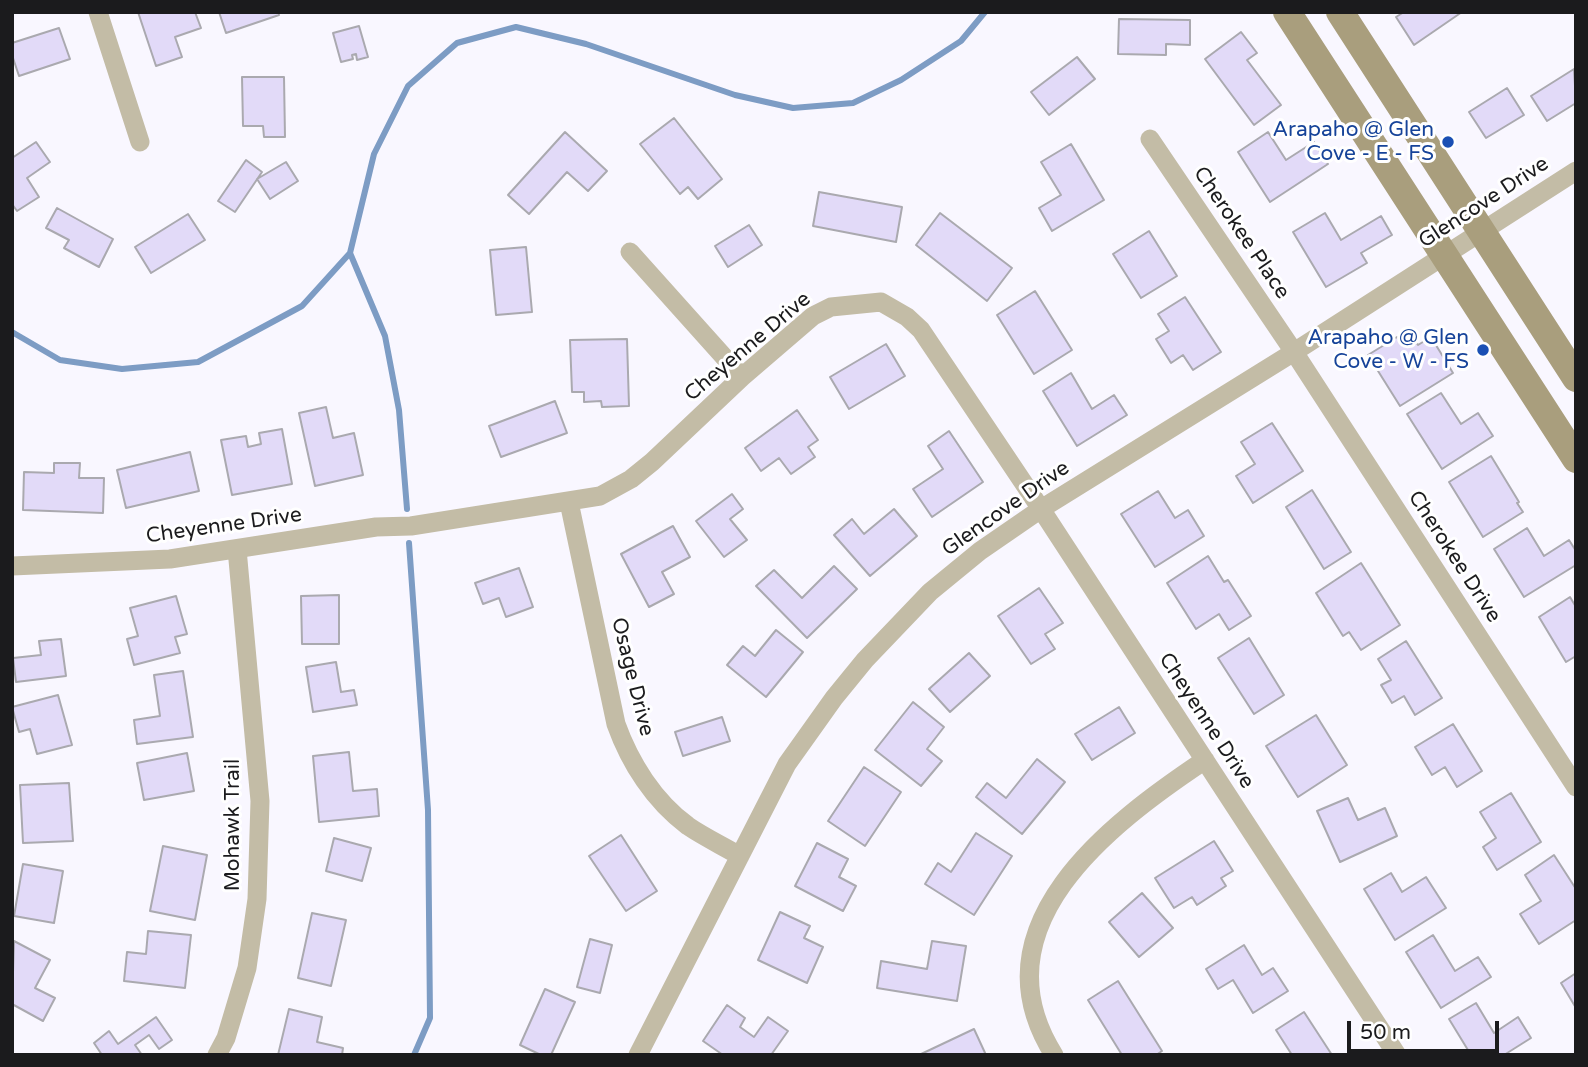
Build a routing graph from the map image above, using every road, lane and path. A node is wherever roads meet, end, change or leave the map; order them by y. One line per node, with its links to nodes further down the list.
1 (98, 12): 5 (street)
2 (1287, 12): 9 (main road)
3 (1340, 12): 7 (main road)
4 (1150, 139): 10 (street, Cherokee Place)
5 (139, 142)
6 (1576, 171): 7 (street, Glencove Drive)
7 (1482, 231): 9 (street, Glencove Drive); 12 (main road)
8 (630, 252): 11 (street)
9 (1445, 256): 10 (street, Glencove Drive); 13 (main road)
10 (1294, 352): 15 (street, Glencove Drive); 19 (street, Cherokee Drive)
11 (742, 377): 14 (street, Cheyenne Drive); 15 (street, Cheyenne Drive)
12 (1576, 378)
13 (1576, 459)
14 (569, 502): 16 (street, Cheyenne Drive); 20 (street, Osage Drive)
15 (1041, 509): 18 (street, Cheyenne Drive); 20 (street, Glencove Drive)
16 (237, 549): 17 (street, Cheyenne Drive); 21 (street, Mohawk Trail)
17 (12, 566)
18 (1205, 760): 23 (street); 24 (street, Cheyenne Drive)
19 (1576, 787)
20 (740, 856): 22 (street, Glencove Drive)
21 (218, 1055)
22 (638, 1055)
23 (1054, 1055)
24 (1396, 1055)

